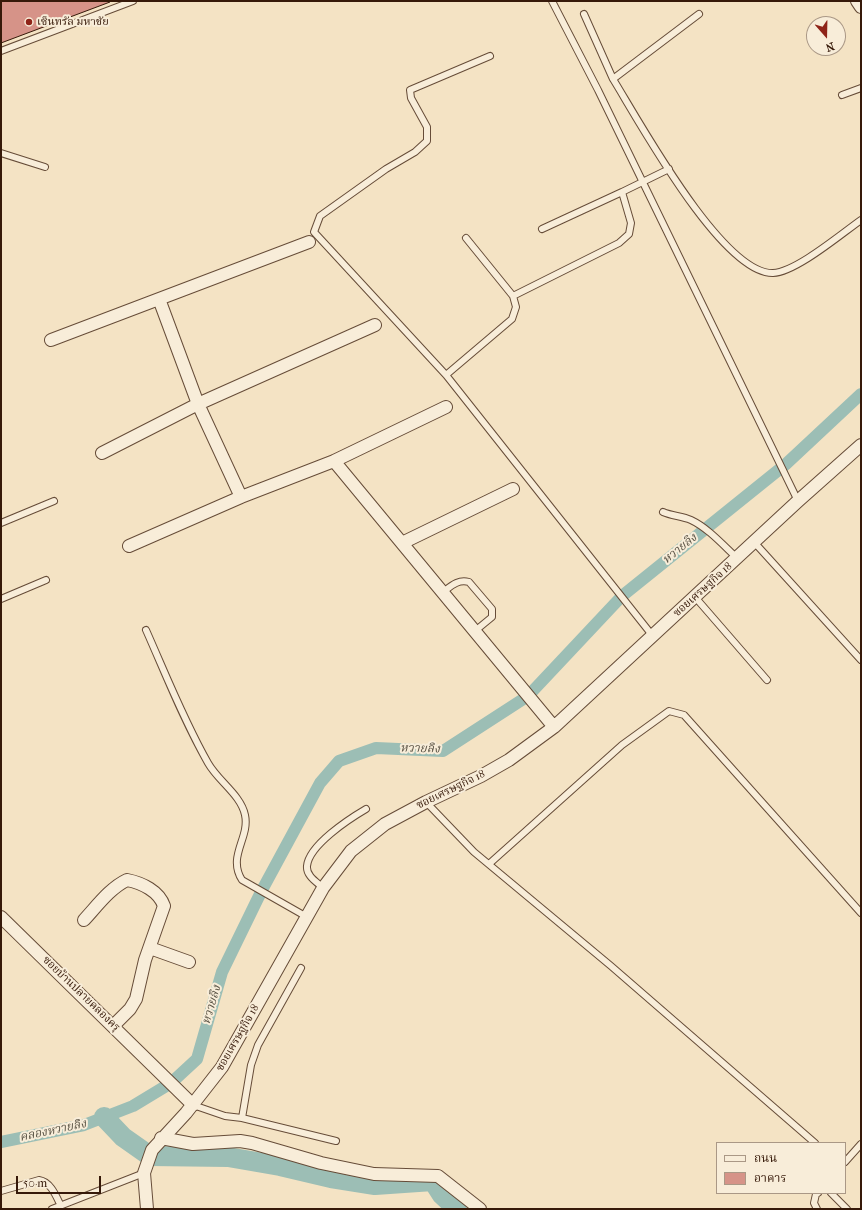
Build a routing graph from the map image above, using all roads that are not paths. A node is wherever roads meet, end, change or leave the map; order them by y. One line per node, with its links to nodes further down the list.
1 (133, 1): 7 (lane)
2 (552, 1): 15 (lane)
3 (858, 1): 4 (street)
4 (861, 7)
5 (584, 14): 9 (lane)
6 (699, 14): 9 (lane)
7 (1, 51)
8 (490, 56): 25 (lane)
9 (613, 79): 14 (lane)
10 (861, 88): 11 (lane)
11 (842, 95)
12 (1, 153): 13 (lane)
13 (45, 167)
14 (669, 169): 15 (lane); 17 (lane)
15 (643, 182): 16 (lane); 34 (lane)
16 (622, 192): 18 (lane); 21 (lane)
17 (861, 220)
18 (542, 229)
19 (466, 238): 21 (lane)
20 (309, 242): 22 (street)
21 (513, 296): 25 (lane)
22 (159, 299): 24 (street); 26 (street)
23 (375, 325): 26 (street)
24 (51, 340)
25 (446, 375): 47 (lane)
26 (198, 404): 29 (street); 32 (street)
27 (446, 407): 30 (street)
28 (861, 445): 34 (street, ซอยเศรษฐกิจ 18)
29 (102, 453)
30 (334, 461): 32 (street); 38 (street)
31 (513, 489): 38 (street)
32 (241, 497): 39 (street)
33 (54, 501): 36 (lane)
34 (798, 501): 37 (street, ซอยเศรษฐกิจ 18)
35 (663, 512): 40 (lane)
36 (1, 522)
37 (754, 542): 40 (street, ซอยเศรษฐกิจ 18); 48 (lane)
38 (402, 543): 42 (street)
39 (129, 546)
40 (737, 558): 43 (street, ซอยเศรษฐกิจ 18)
41 (46, 580): 44 (lane)
42 (443, 592): 46 (street); 46 (lane)
43 (695, 597): 47 (street, ซอยเศรษฐกิจ 18); 49 (lane)
44 (1, 599)
45 (146, 630): 56 (lane)
46 (475, 631): 50 (street)
47 (652, 635): 50 (street, ซอยเศรษฐกิจ 18)
48 (861, 660)
49 (767, 680)
50 (554, 727): 51 (street, ซอยเศรษฐกิจ 18)
51 (426, 802): 53 (lane); 54 (street, ซอยเศรษฐกิจ 18)
52 (366, 809): 54 (lane)
53 (489, 864): 55 (lane); 67 (lane)
54 (323, 888): 56 (street, ซอยเศรษฐกิจ 18)
55 (861, 913)
56 (306, 916): 63 (street, ซอยเศรษฐกิจ 18)
57 (1, 917): 62 (street, ซอยบ้านปลายคลองครุ)
58 (84, 920): 59 (street)
59 (150, 948): 60 (street); 62 (street)
60 (189, 962)
61 (301, 968): 64 (lane)
62 (113, 1026): 63 (street, ซอยบ้านปลายคลองครุ)
63 (193, 1105): 64 (lane); 65 (street, ซอยเศรษฐกิจ 18)
64 (242, 1118): 66 (lane)
65 (161, 1138): 70 (street, ซอยเศรษฐกิจ 18); 77 (street)
66 (336, 1141)
67 (815, 1142)
68 (861, 1144): 69 (lane)
69 (846, 1161)
70 (144, 1173): 74 (lane); 76 (street, ซอยเศรษฐกิจ 18)
71 (1, 1191): 74 (lane)
72 (816, 1194): 78 (lane)
73 (832, 1194): 79 (lane)
74 (61, 1206): 75 (lane)
75 (52, 1209)
76 (147, 1209)
77 (480, 1209)
78 (817, 1209)
79 (848, 1209)

